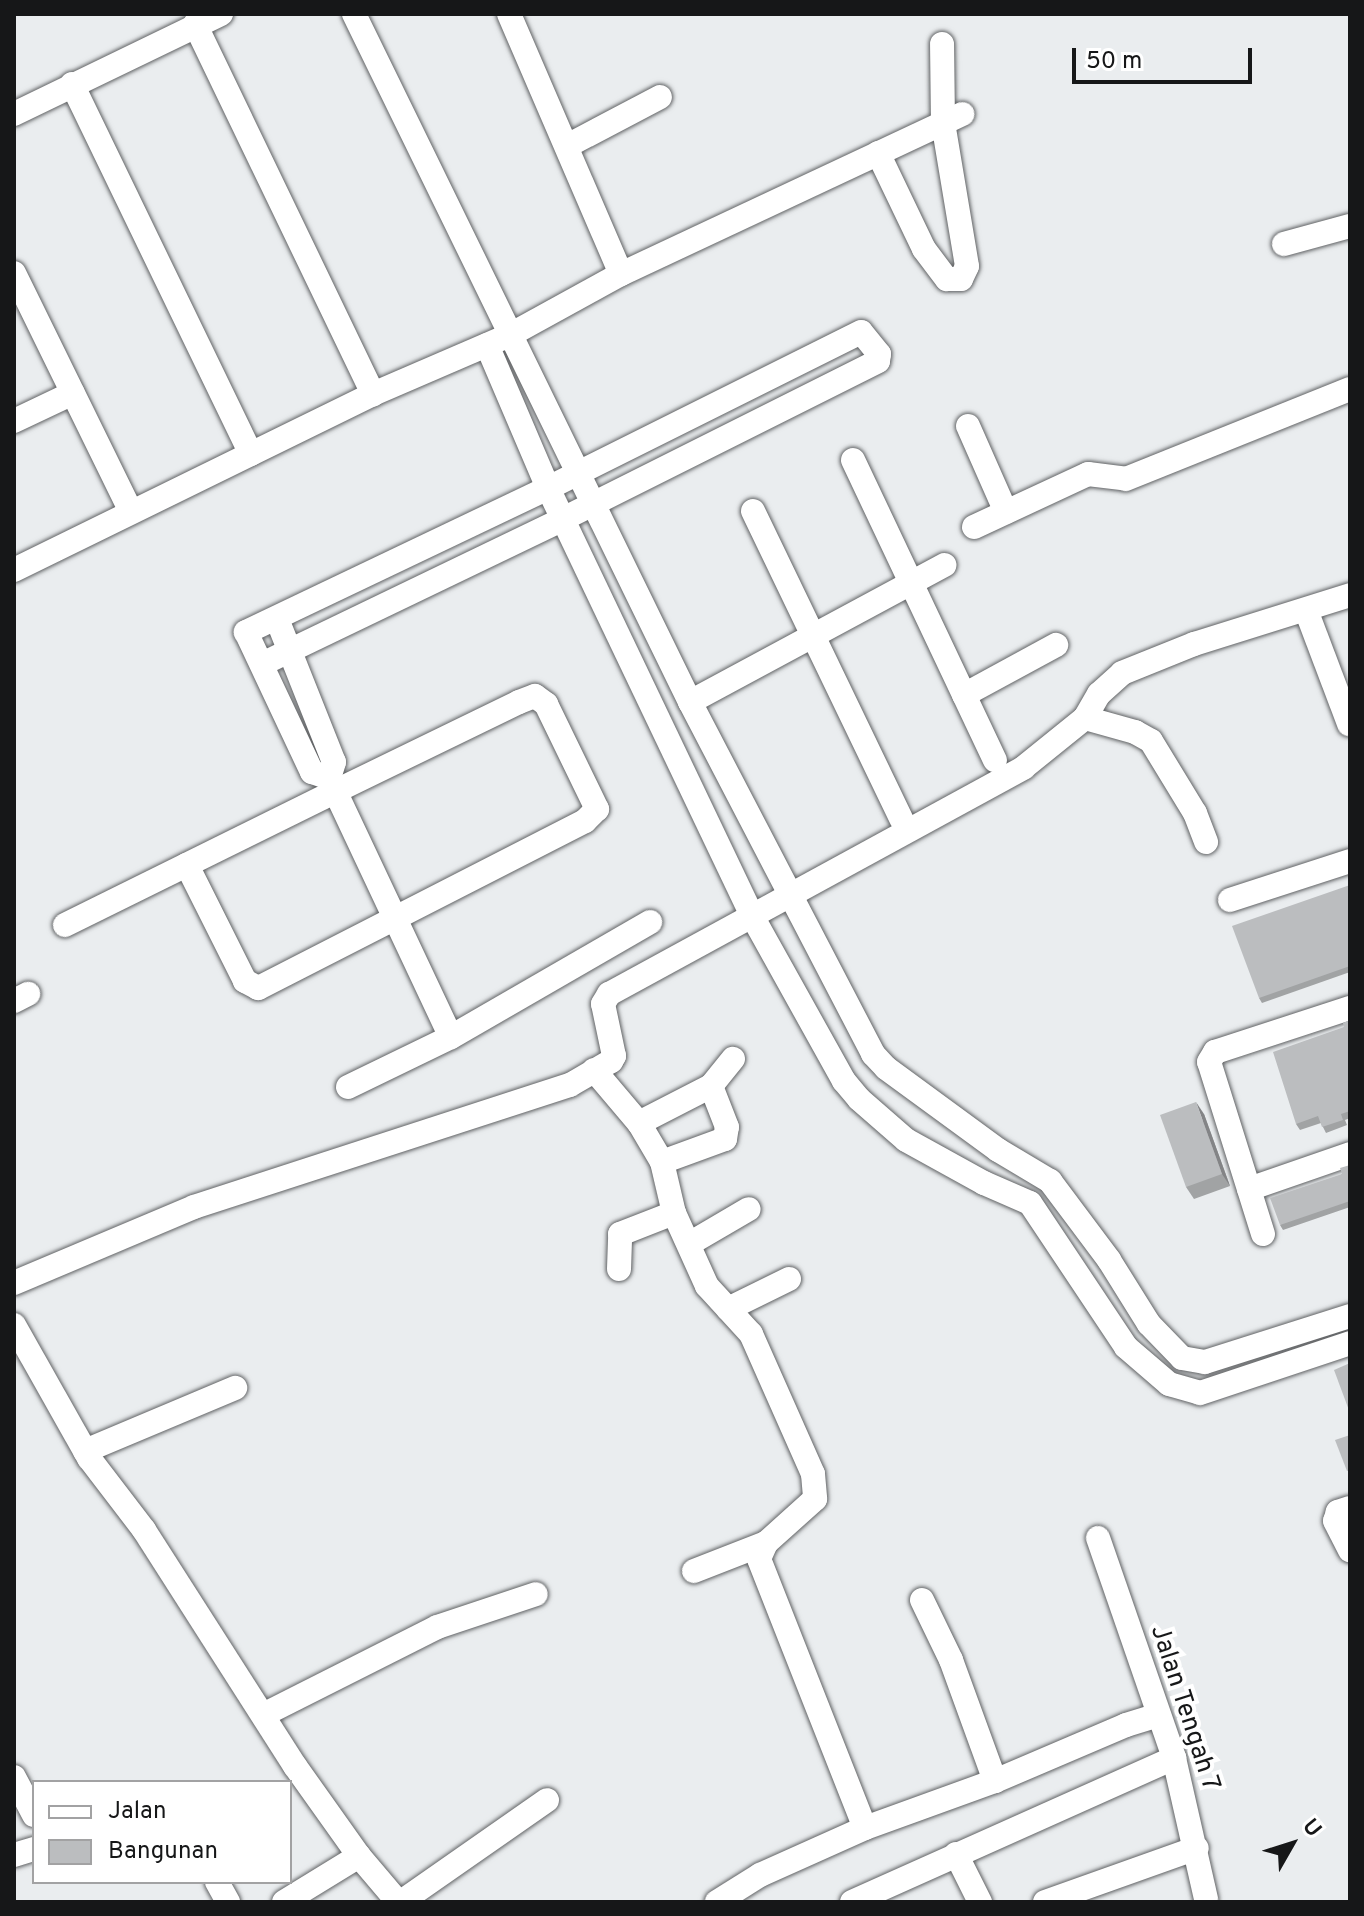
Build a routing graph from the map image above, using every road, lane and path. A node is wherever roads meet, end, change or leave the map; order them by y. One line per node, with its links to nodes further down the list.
1 (221, 14): 4 (street)
2 (354, 14): 16 (street)
3 (509, 14): 10 (street)
4 (195, 24): 6 (street); 20 (street)
5 (942, 44): 9 (street)
6 (72, 84): 8 (street); 23 (street)
7 (660, 97): 10 (street)
8 (14, 114)
9 (953, 118): 11 (street); 11 (street)
10 (567, 146): 15 (street)
11 (878, 153): 15 (street)
12 (1350, 226): 13 (street)
13 (1284, 244)
14 (14, 273): 19 (street)
15 (621, 274): 16 (street)
16 (510, 335): 17 (street); 25 (street)
17 (487, 345): 20 (street); 26 (street)
18 (1350, 389): 30 (street)
19 (73, 393): 21 (street); 29 (street)
20 (373, 394): 23 (street)
21 (14, 421)
22 (968, 426): 30 (street)
23 (251, 454): 29 (street)
24 (853, 460): 35 (street)
25 (579, 472): 26 (street); 27 (street); 27 (street)
26 (548, 488): 31 (street); 38 (street)
27 (592, 503): 31 (street); 46 (street)
28 (753, 511): 39 (street)
29 (131, 512): 34 (street)
30 (1006, 512): 32 (street)
31 (565, 518): 41 (street); 57 (street)
32 (974, 527)
33 (944, 565): 35 (street)
34 (14, 570)
35 (910, 583): 39 (street); 45 (street)
36 (1350, 595): 37 (street)
37 (1306, 610): 47 (street); 48 (street)
38 (277, 619): 41 (street); 42 (street)
39 (812, 635): 46 (street); 51 (street)
40 (1056, 645): 45 (street)
41 (290, 650): 42 (street); 43 (street)
42 (262, 664): 44 (street)
43 (302, 679): 44 (street); 50 (street)
44 (274, 690): 50 (street)
45 (964, 695): 49 (street)
46 (690, 702): 55 (street)
47 (1085, 718): 52 (street); 55 (street)
48 (1349, 724)
49 (995, 760)
50 (332, 785): 54 (street); 58 (street); 58 (street)
51 (901, 819)
52 (1206, 842)
53 (1350, 861): 56 (street)
54 (187, 865): 58 (street); 60 (street)
55 (789, 893): 57 (street); 70 (street)
56 (1230, 900)
57 (751, 914): 64 (street); 72 (street)
58 (392, 919): 62 (street)
59 (650, 922): 62 (street)
60 (65, 925)
61 (1350, 1008): 71 (street)
62 (451, 1037): 66 (street)
63 (733, 1059): 65 (street)
64 (594, 1070): 67 (street); 79 (street)
65 (711, 1086): 67 (street); 69 (street)
66 (348, 1087)
67 (639, 1123): 69 (street)
68 (1350, 1154): 71 (street)
69 (662, 1162): 74 (street)
70 (1050, 1181): 72 (street); 81 (street)
71 (1249, 1189): 75 (street)
72 (1030, 1203): 83 (street)
73 (749, 1209): 76 (street)
74 (674, 1213): 76 (street); 77 (street)
75 (1263, 1234)
76 (689, 1244): 80 (street)
77 (619, 1269)
78 (789, 1279): 80 (street)
79 (14, 1283)
80 (728, 1309): 88 (street)
81 (1350, 1316)
82 (14, 1325): 85 (street)
83 (1350, 1343)
84 (235, 1388): 85 (street)
85 (85, 1451): 93 (street)
86 (1350, 1508): 89 (street)
87 (1098, 1538): 94 (street, Jalan Tengah 7)
88 (766, 1543): 90 (street); 100 (street)
89 (1350, 1550)
90 (694, 1571)
91 (536, 1594): 93 (street)
92 (922, 1600): 97 (street)
93 (263, 1715): 103 (street)
94 (1159, 1715): 95 (street, Jalan Tengah 7); 97 (street)
95 (1174, 1758): 101 (street, Jalan Tengah 7); 102 (street)
96 (14, 1777): 99 (street)
97 (995, 1781): 100 (street)
98 (547, 1800): 108 (street)
99 (32, 1811)
100 (865, 1828): 109 (street)
101 (1197, 1848): 105 (street, Jalan Tengah 7); 112 (street)
102 (956, 1854): 110 (street); 111 (street)
103 (359, 1856): 107 (street); 108 (street)
104 (218, 1884): 106 (street)
105 (1201, 1901)
106 (228, 1902)
107 (284, 1902)
108 (399, 1902)
109 (717, 1902)
110 (852, 1902)
111 (980, 1902)
112 (1045, 1902)

